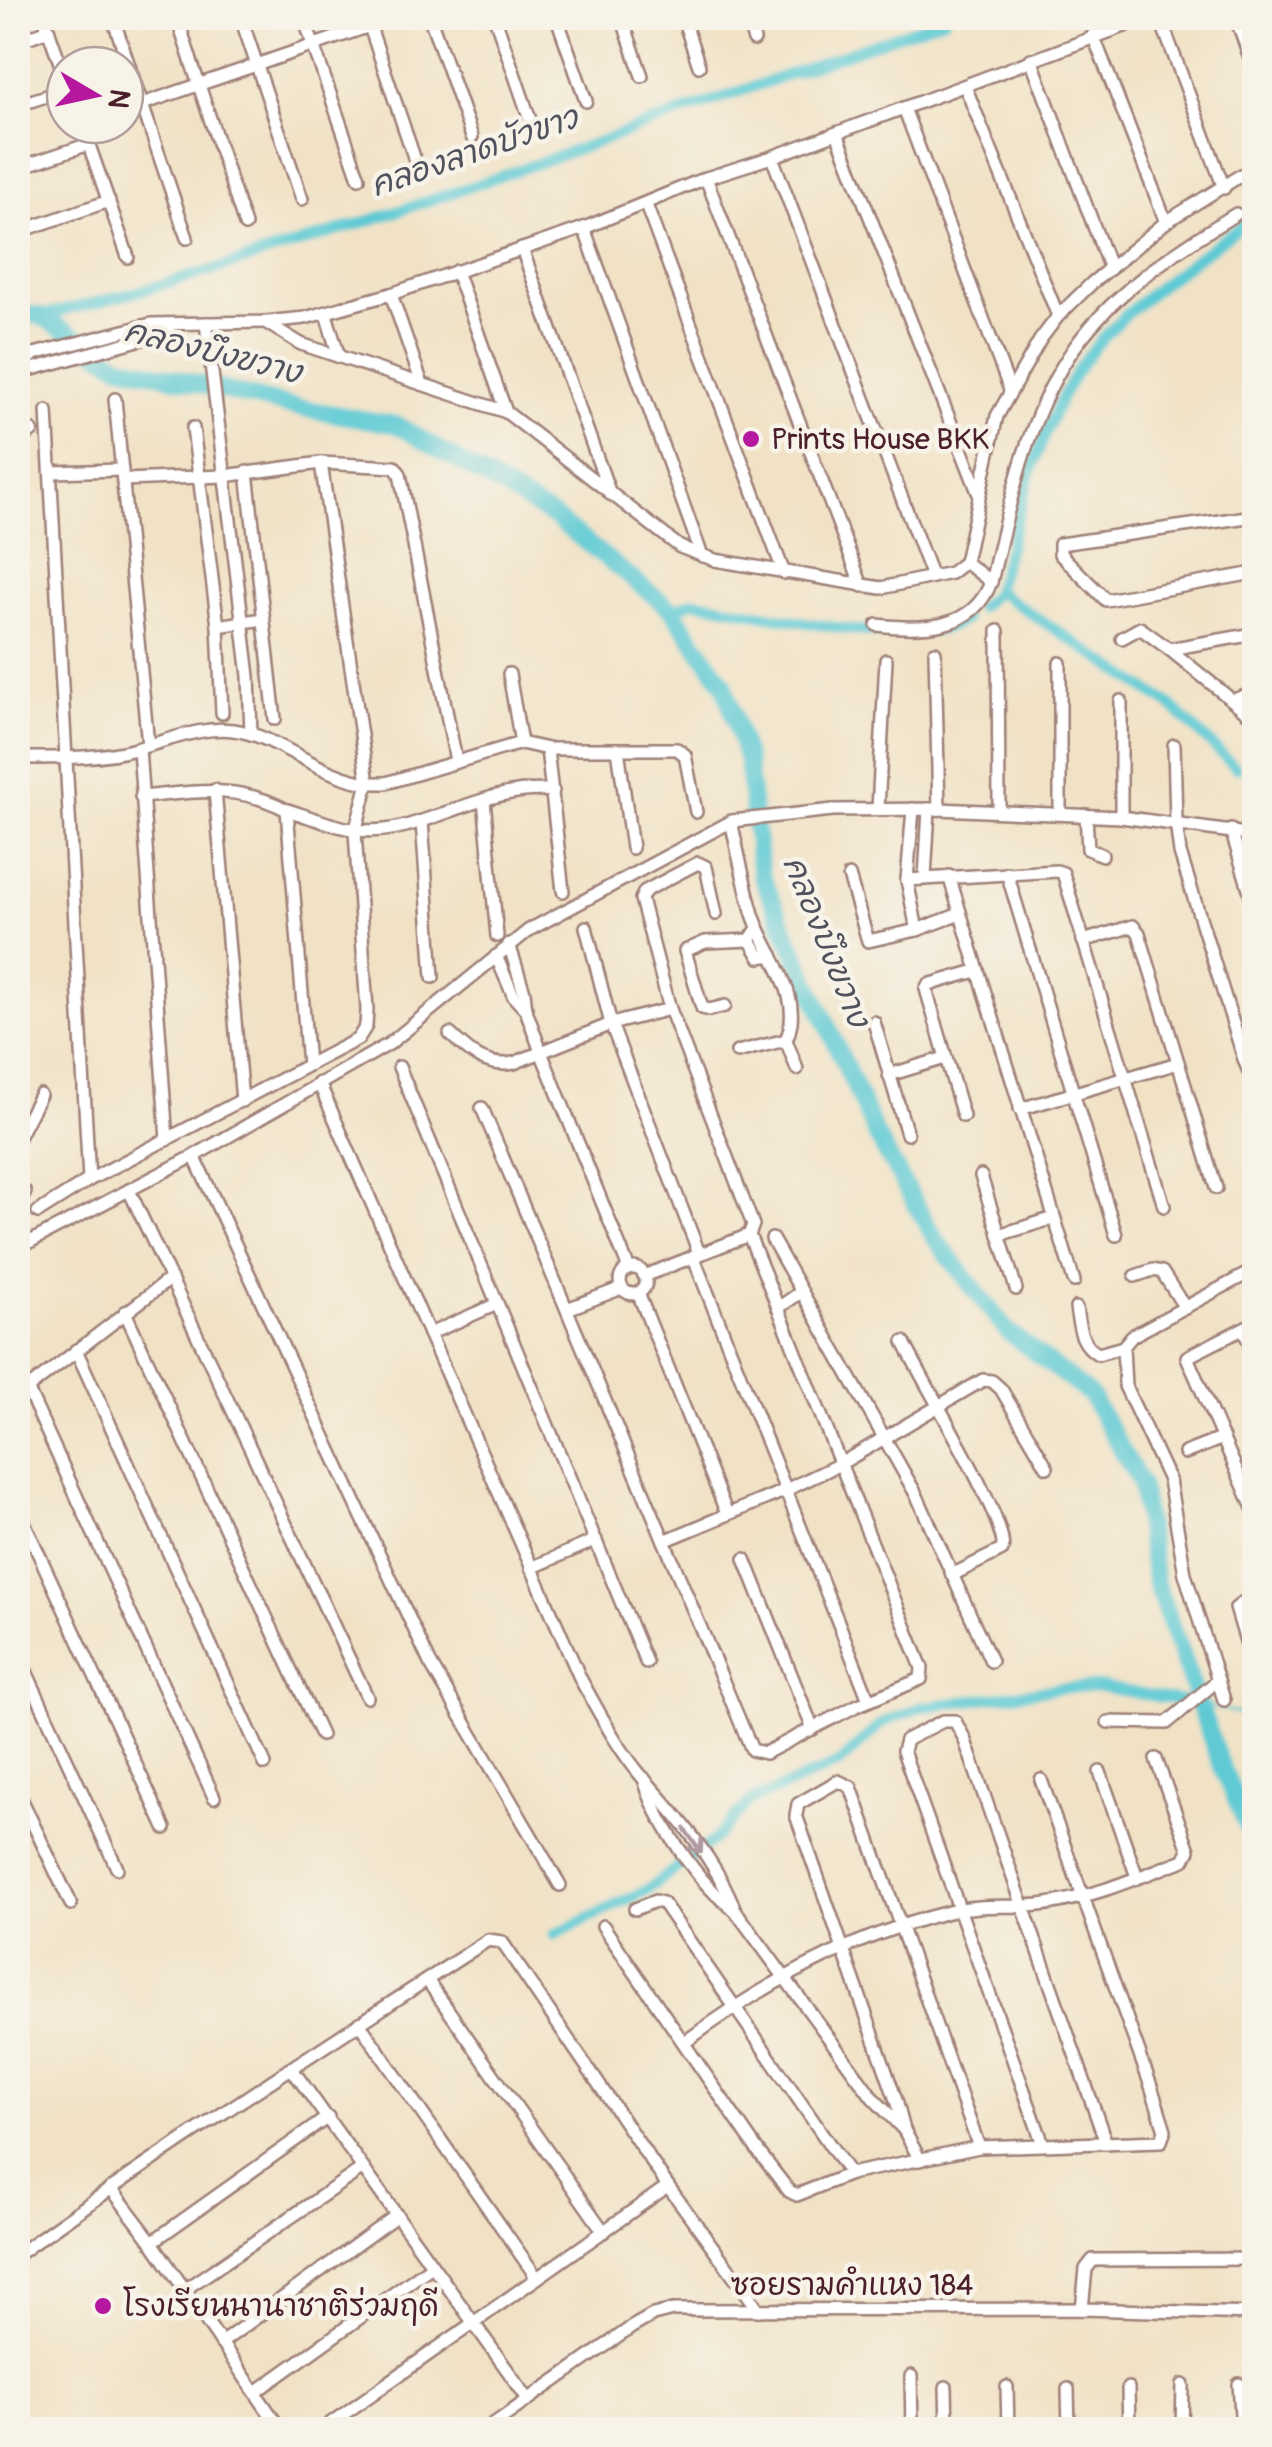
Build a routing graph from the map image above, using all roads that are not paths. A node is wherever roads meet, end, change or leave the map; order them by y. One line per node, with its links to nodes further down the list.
1 (112, 18): 20 (street)
2 (176, 18): 27 (street)
3 (241, 18): 23 (street)
4 (304, 18): 21 (street)
5 (394, 18): 15 (street)
6 (430, 18): 37 (street)
7 (494, 18): 35 (street)
8 (557, 18): 30 (street)
9 (622, 18): 26 (street)
10 (683, 18): 24 (street)
11 (746, 18): 18 (street)
12 (1146, 18): 17 (street)
13 (1160, 18): 46 (street)
14 (1236, 18): 25 (street)
15 (368, 22): 21 (street); 41 (street)
16 (46, 24): 19 (street)
17 (1093, 35): 22 (street); 51 (street)
18 (754, 40)
19 (18, 42)
20 (121, 45)
21 (314, 45): 23 (street); 44 (street)
22 (1032, 59): 28 (street); 58 (street)
23 (258, 65): 27 (street); 47 (street)
24 (699, 66)
25 (1254, 69)
26 (642, 76)
27 (200, 85): 31 (street); 52 (street)
28 (965, 86): 33 (street); 62 (street)
29 (45, 97): 32 (street)
30 (586, 102)
31 (145, 103)
32 (18, 106)
33 (904, 108): 36 (street); 68 (street)
34 (145, 113): 55 (street)
35 (534, 131)
36 (837, 133): 40 (street); 81 (street)
37 (472, 137)
38 (85, 145): 43 (street)
39 (88, 145): 48 (street)
40 (772, 158): 45 (street); 88 (street)
41 (414, 160)
42 (1254, 167): 46 (street)
43 (18, 168)
44 (359, 178)
45 (706, 178): 49 (street); 90 (street)
46 (1224, 188): 51 (street)
47 (302, 199)
48 (109, 201): 54 (street); 57 (street)
49 (646, 205): 53 (street); 87 (street)
50 (1236, 214): 89 (street)
51 (1166, 222): 58 (street)
52 (246, 225)
53 (584, 228): 56 (street); 84 (street)
54 (18, 232)
55 (187, 238)
56 (522, 248): 59 (street); 82 (street)
57 (128, 257)
58 (1110, 269): 62 (street)
59 (456, 271): 60 (street); 71 (street)
60 (391, 294): 61 (street); 67 (street)
61 (326, 314): 63 (street); 65 (street)
62 (1058, 316): 68 (street)
63 (266, 322): 64 (street); 65 (street)
64 (206, 323): 66 (street); 80 (street)
65 (338, 357): 67 (street)
66 (18, 372)
67 (422, 384): 71 (street)
68 (1010, 390): 81 (street)
69 (115, 399): 78 (street)
70 (47, 412): 76 (street)
71 (506, 412): 82 (street)
72 (193, 428): 79 (street)
73 (32, 431): 74 (street)
74 (18, 441)
75 (321, 463): 77 (street); 117 (street); 118 (street)
76 (50, 472): 78 (street); 116 (street)
77 (247, 472): 80 (street); 91 (street)
78 (123, 475): 79 (street); 112 (street)
79 (198, 476): 80 (street); 94 (street)
80 (224, 476): 92 (street)
81 (978, 492): 85 (street)
82 (610, 494): 84 (street)
83 (1254, 516): 86 (street)
84 (702, 556): 87 (street)
85 (965, 562): 88 (street); 89 (street)
86 (1254, 572)
87 (784, 573): 90 (street)
88 (932, 577): 90 (street)
89 (991, 582): 93 (street)
90 (862, 586)
91 (264, 619): 92 (street); 108 (street)
92 (242, 622): 94 (street); 109 (street)
93 (876, 625)
94 (218, 626): 106 (street)
95 (998, 631): 127 (street)
96 (1254, 634): 98 (street)
97 (1122, 638): 98 (street)
98 (1169, 649): 104 (street)
99 (935, 652): 125 (street)
100 (886, 660): 123 (street)
101 (1060, 663): 129 (street)
102 (509, 674): 110 (street)
103 (1254, 694): 104 (street)
104 (1233, 700): 107 (street)
105 (1120, 701): 131 (street)
106 (222, 713)
107 (1254, 718)
108 (274, 719)
109 (251, 734): 112 (street); 118 (street)
110 (522, 743): 113 (street); 117 (street)
111 (1174, 744): 134 (street)
112 (143, 747): 116 (street); 121 (street)
113 (547, 748): 114 (street); 120 (street)
114 (618, 749): 128 (street); 138 (street)
115 (30, 758): 116 (street)
116 (65, 758): 190 (street)
117 (456, 760): 118 (street)
118 (368, 783): 136 (street)
119 (216, 790): 121 (street); 126 (street); 181 (street)
120 (552, 791): 122 (street); 145 (street)
121 (141, 797): 187 (street)
122 (484, 800): 132 (street); 152 (street)
123 (878, 809): 124 (street); 133 (street)
124 (913, 809): 125 (street); 144 (street)
125 (934, 809): 127 (street); 143 (street)
126 (287, 810): 136 (street); 172 (street)
127 (999, 811): 129 (street)
128 (696, 812)
129 (1060, 814): 130 (street)
130 (1086, 815): 131 (street); 139 (street)
131 (1121, 818): 134 (street)
132 (422, 821): 136 (street); 159 (street)
133 (732, 821): 150 (street); 155 (street)
134 (1176, 822): 135 (street); 170 (street)
135 (1231, 830): 137 (street); 146 (street)
136 (356, 832): 172 (street)
137 (1254, 834)
138 (632, 848)
139 (1102, 855)
140 (1007, 873): 142 (street); 154 (street); 179 (street)
141 (849, 876): 151 (street)
142 (948, 876): 143 (street); 148 (street)
143 (925, 878): 144 (street)
144 (907, 880): 151 (street)
145 (562, 891)
146 (1254, 905)
147 (716, 914): 161 (street)
148 (960, 914): 151 (street); 158 (street)
149 (586, 927): 164 (street)
150 (758, 928): 153 (street); 156 (street)
151 (917, 930)
152 (497, 936)
153 (750, 940): 156 (street); 160 (street)
154 (1084, 941): 171 (street); 176 (street)
155 (508, 944): 157 (street); 162 (street)
156 (772, 955): 166 (street)
157 (496, 956): 162 (street); 178 (street)
158 (976, 970): 169 (street); 183 (street)
159 (433, 977)
160 (724, 1006)
161 (670, 1009): 164 (street); 198 (street)
162 (526, 1010): 167 (street)
163 (874, 1022): 175 (street)
164 (611, 1024): 167 (street); 203 (street)
165 (450, 1034): 167 (street)
166 (786, 1040): 168 (street); 174 (street)
167 (541, 1052): 204 (street)
168 (737, 1052)
169 (945, 1058): 175 (street); 184 (street)
170 (1250, 1060): 177 (street)
171 (1178, 1063): 176 (street); 191 (street)
172 (308, 1065): 181 (street)
173 (399, 1067): 214 (street)
174 (798, 1069)
175 (889, 1075): 185 (street)
176 (1127, 1078): 179 (street); 194 (street)
177 (1254, 1082)
178 (319, 1083): 188 (street); 221 (street)
179 (1074, 1094): 183 (street); 200 (street)
180 (40, 1095): 186 (street)
181 (242, 1101): 187 (street)
182 (482, 1108): 218 (street)
183 (1020, 1110): 197 (street)
184 (963, 1116)
185 (907, 1134)
186 (18, 1137)
187 (168, 1140): 190 (street)
188 (194, 1156): 192 (street); 263 (street)
189 (981, 1176): 199 (street)
190 (90, 1180): 196 (street)
191 (1216, 1188)
192 (129, 1190): 202 (street); 208 (street)
193 (24, 1191): 195 (street)
194 (1164, 1206)
195 (18, 1209)
196 (38, 1212)
197 (1054, 1218): 199 (street); 209 (street)
198 (749, 1235): 203 (street); 215 (street)
199 (999, 1235): 211 (street)
200 (1116, 1236)
201 (772, 1240): 212 (street)
202 (18, 1248)
203 (696, 1255): 206 (street); 233 (street)
204 (629, 1269): 206 (street); 210 (street)
205 (1254, 1270): 217 (street)
206 (644, 1276): 213 (street)
207 (1135, 1276): 217 (street)
208 (171, 1278): 219 (street); 248 (street)
209 (1074, 1281)
210 (622, 1288): 213 (street); 218 (street)
211 (1016, 1289)
212 (801, 1292): 215 (street); 229 (street)
213 (638, 1293): 236 (street)
214 (496, 1304): 221 (street); 237 (street)
215 (778, 1308): 231 (street)
216 (1076, 1308): 223 (street)
217 (1185, 1308): 223 (street)
218 (567, 1309): 238 (street)
219 (125, 1312): 224 (street); 253 (street)
220 (1249, 1326): 225 (street); 228 (street)
221 (429, 1334): 240 (street)
222 (904, 1342): 227 (street)
223 (1123, 1347): 247 (street)
224 (76, 1350): 226 (street); 255 (street)
225 (1254, 1353)
226 (22, 1392): 259 (street)
227 (938, 1408): 229 (street); 232 (street); 241 (street)
228 (1223, 1438): 230 (street); 235 (street)
229 (884, 1439): 231 (street); 241 (street)
230 (1186, 1453)
231 (840, 1464): 233 (street); 249 (street)
232 (1047, 1467)
233 (784, 1491): 236 (street); 249 (street)
234 (18, 1509): 260 (street)
235 (1254, 1510)
236 (727, 1514): 238 (street)
237 (596, 1540): 240 (street); 245 (street)
238 (664, 1541): 252 (street)
239 (746, 1559): 252 (street)
240 (531, 1568): 272 (street)
241 (952, 1575): 244 (street)
242 (1254, 1594): 246 (street)
243 (18, 1654): 261 (street)
244 (991, 1661)
245 (646, 1662)
246 (1254, 1668)
247 (1217, 1680): 250 (street); 251 (street)
248 (367, 1697)
249 (870, 1700): 252 (street)
250 (1224, 1700)
251 (1108, 1722)
252 (813, 1729)
253 (321, 1735)
254 (1156, 1759): 262 (street)
255 (266, 1764)
256 (1100, 1772): 262 (street)
257 (1041, 1780): 264 (street)
258 (18, 1792): 265 (street)
259 (214, 1797)
260 (165, 1828)
261 (117, 1868)
262 (1137, 1877): 264 (street)
263 (560, 1885)
264 (1084, 1897): 266 (street); 280 (street)
265 (71, 1904)
266 (1023, 1906): 268 (street); 268 (street); 280 (street)
267 (635, 1908): 274 (street)
268 (958, 1909): 270 (street); 281 (street)
269 (603, 1926): 276 (street)
270 (901, 1928): 271 (street); 271 (street); 282 (street)
271 (844, 1948): 272 (street); 279 (street)
272 (784, 1976): 274 (street); 279 (street)
273 (427, 1980): 275 (street); 286 (street); 289 (street)
274 (735, 2007): 276 (street); 285 (street)
275 (359, 2022): 277 (street); 294 (street)
276 (684, 2042): 285 (street)
277 (292, 2069): 278 (street); 287 (street)
278 (328, 2116): 284 (street); 290 (street)
279 (904, 2130): 283 (street)
280 (1106, 2143): 281 (street)
281 (1043, 2144): 282 (street)
282 (979, 2148): 283 (street)
283 (920, 2160): 285 (street)
284 (363, 2168): 288 (street); 295 (street)
285 (850, 2174)
286 (668, 2186): 289 (street); 296 (street)
287 (111, 2188): 290 (street); 291 (street)
288 (398, 2215): 293 (street); 300 (street)
289 (604, 2232): 294 (street)
290 (152, 2242): 295 (street)
291 (18, 2254)
292 (1254, 2259): 297 (street)
293 (432, 2266): 299 (street); 308 (street)
294 (537, 2278): 299 (street)
295 (184, 2290): 300 (street)
296 (759, 2310): 297 (street, ซอยรามคำแหง 184); 309 (street, ซอยรามคำแหง 184)
297 (1082, 2310): 298 (street, ซอยรามคำแหง 184)
298 (1254, 2314)
299 (473, 2322): 309 (street); 311 (street)
300 (221, 2343): 308 (street)
301 (911, 2376): 313 (street)
302 (1240, 2384): 319 (street)
303 (1183, 2385): 318 (street)
304 (1007, 2387): 315 (street)
305 (946, 2388): 314 (street)
306 (1068, 2388): 316 (street)
307 (1128, 2388): 317 (street)
308 (256, 2392): 310 (street)
309 (528, 2400): 312 (street, ซอยรามคำแหง 184)
310 (281, 2430)
311 (321, 2430)
312 (485, 2430)
313 (912, 2430)
314 (947, 2430)
315 (1008, 2430)
316 (1069, 2430)
317 (1129, 2430)
318 (1182, 2430)
319 (1242, 2430)

